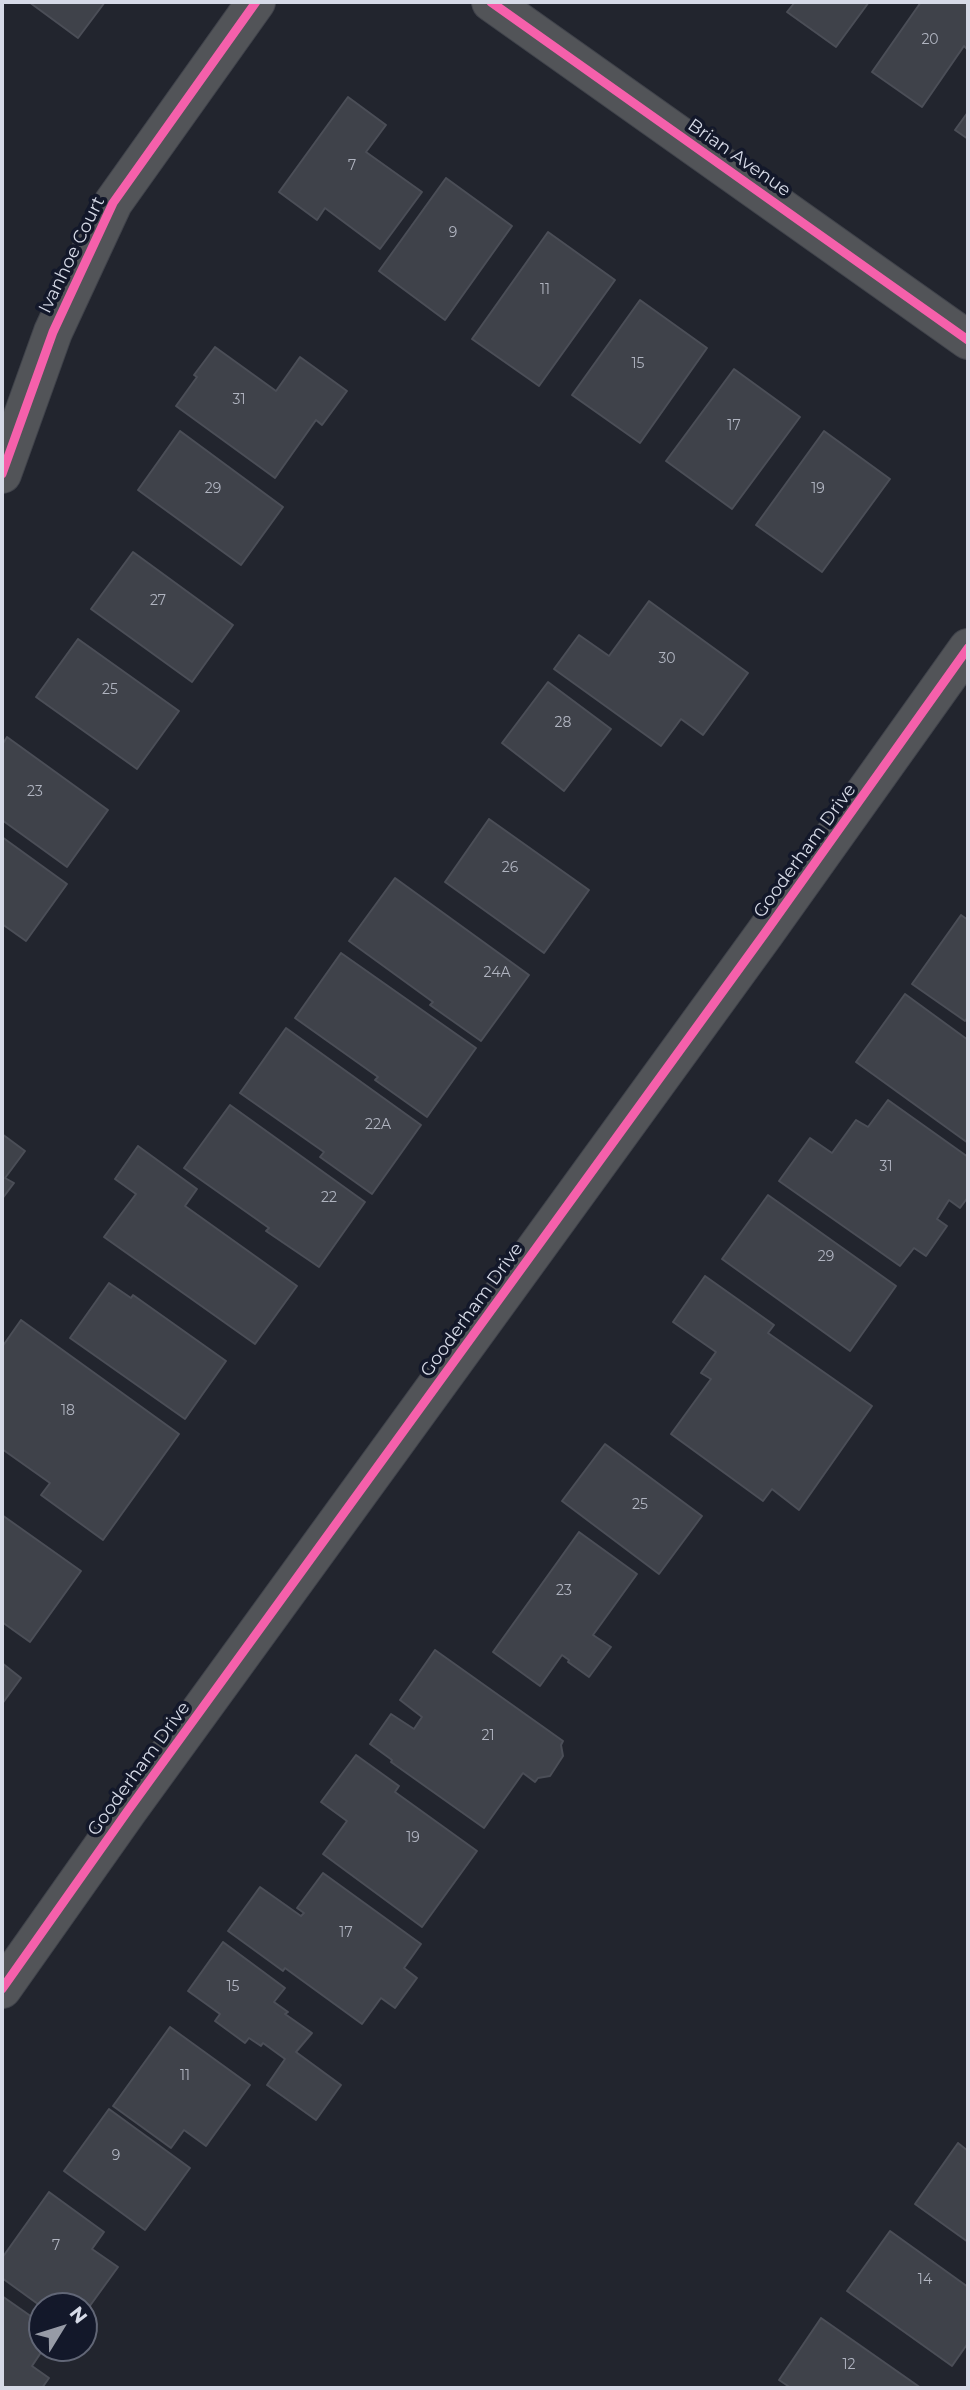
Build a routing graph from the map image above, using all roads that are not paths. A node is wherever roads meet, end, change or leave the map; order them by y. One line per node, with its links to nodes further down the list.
1 (256, 2): 4 (street, Ivanhoe Court)
2 (491, 2): 3 (street, Brian Avenue)
3 (968, 340)
4 (2, 474)
5 (968, 648): 6 (street, Gooderham Drive)
6 (2, 1989)

